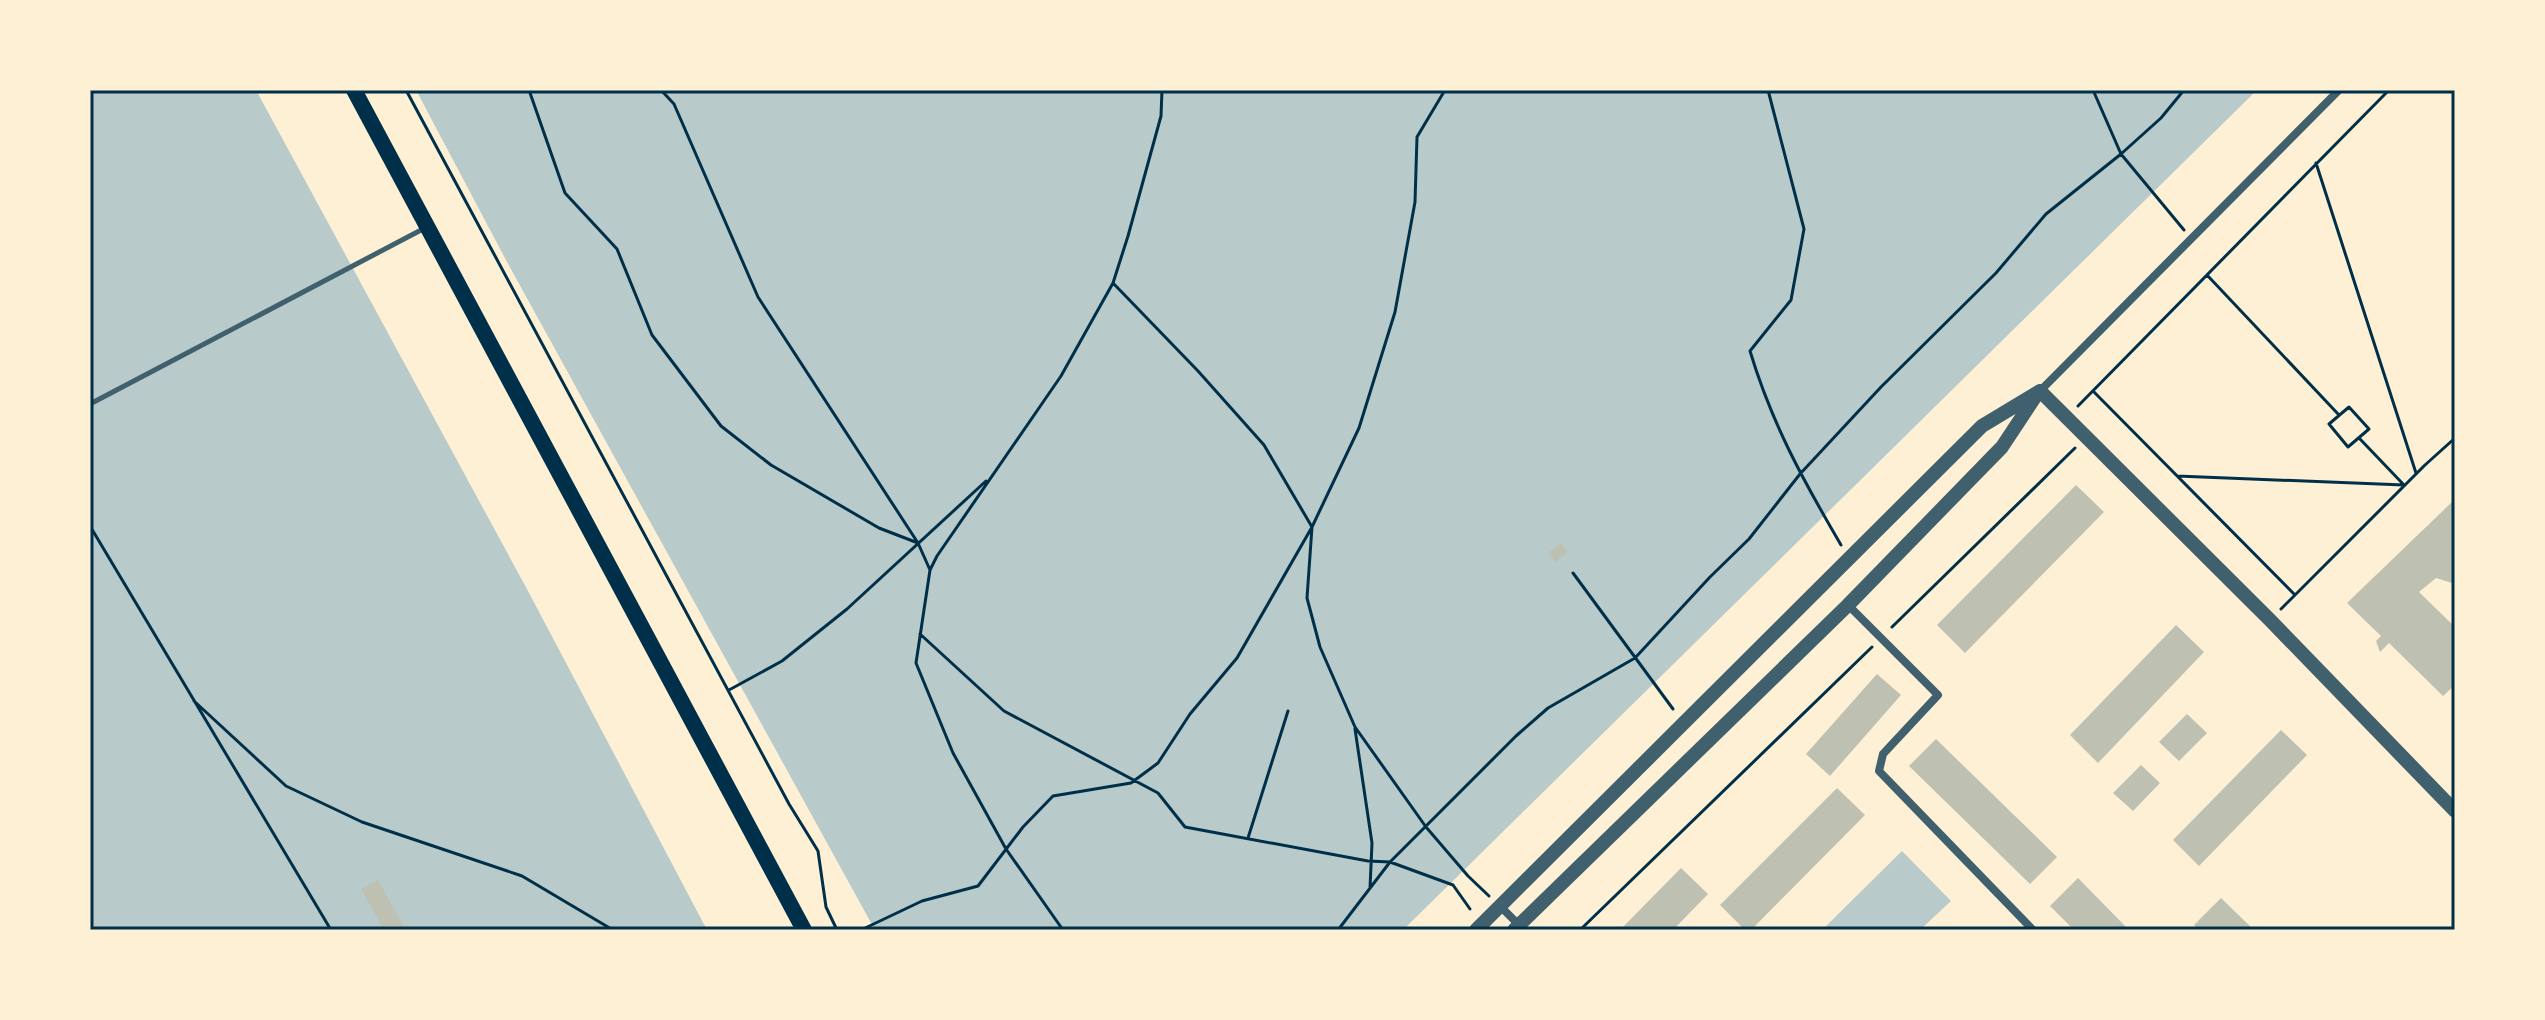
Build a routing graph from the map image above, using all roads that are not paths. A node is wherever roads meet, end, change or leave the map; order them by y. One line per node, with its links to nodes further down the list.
1 (354, 90): 3 (main road)
2 (2339, 90): 4 (street)
3 (427, 226): 5 (lane); 10 (main road)
4 (2040, 391): 6 (street); 7 (street); 8 (street)
5 (90, 404)
6 (1848, 605): 9 (street); 12 (street)
7 (2455, 811)
8 (1500, 906): 9 (street); 11 (street)
9 (1519, 928)
10 (804, 930)
11 (1476, 930)
12 (2033, 930)

